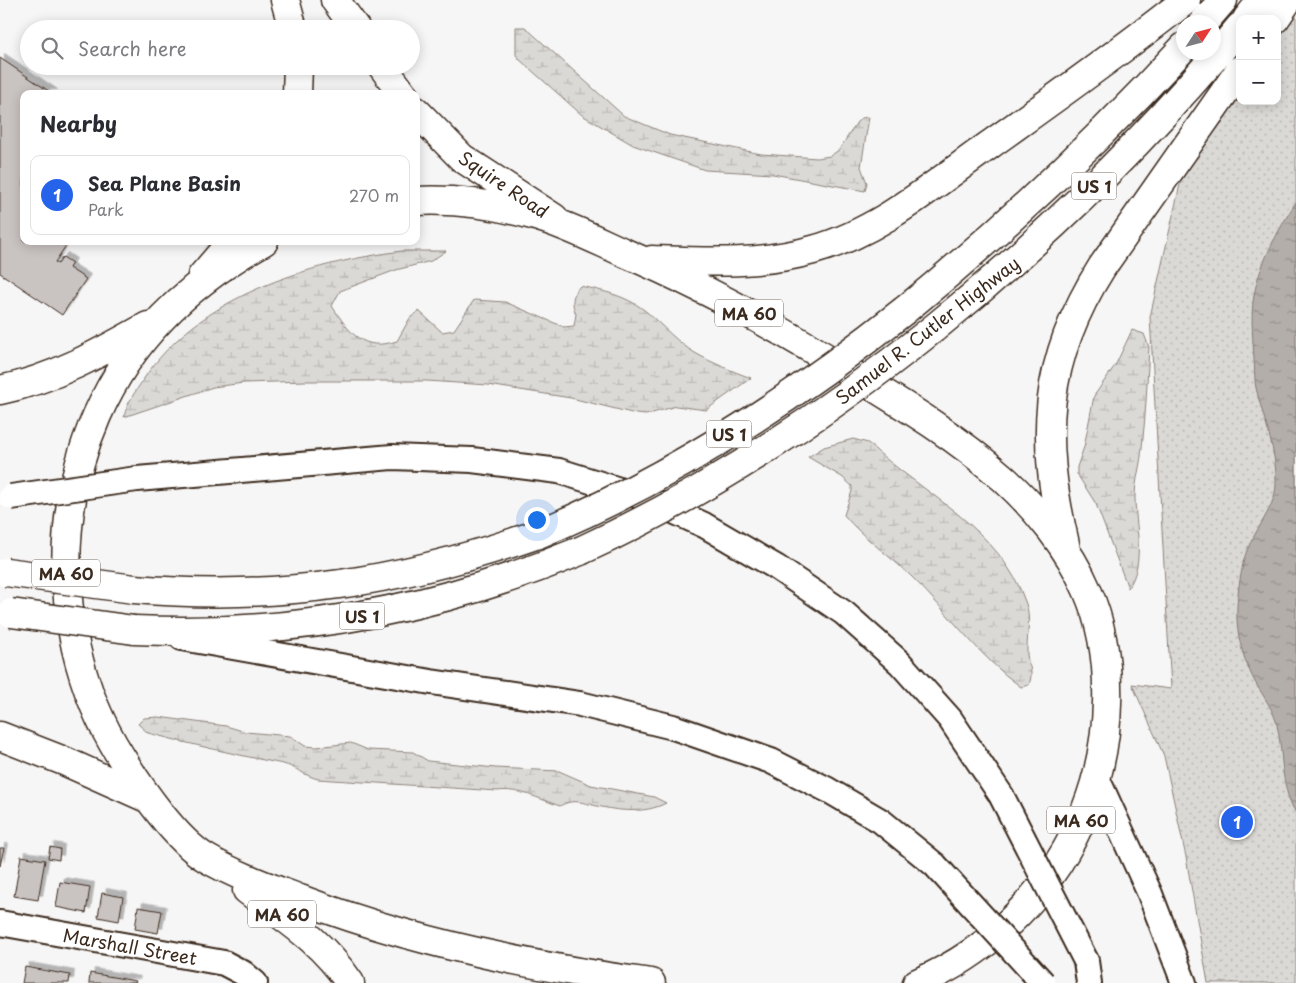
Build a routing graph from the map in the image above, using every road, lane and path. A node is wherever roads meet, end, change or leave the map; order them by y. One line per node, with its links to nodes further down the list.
1 (285, 0): 10 (main road)
2 (335, 0): 11 (main road)
3 (1186, 0): 24 (main road)
4 (1223, 0): 7 (main road)
5 (1262, 0): 8 (main road)
6 (1288, 0): 9 (main road)
7 (1210, 15)
8 (1250, 15)
9 (1278, 15)
10 (291, 20)
11 (349, 20)
12 (1236, 32): 31 (main road, Samuel R. Cutler Highway / US 1, bridge)
13 (1176, 56): 29 (main road, Samuel R. Cutler Highway / US 1, bridge)
14 (298, 75): 17 (main road)
15 (389, 75): 18 (main road)
16 (1236, 76): 28 (main road)
17 (297, 90)
18 (400, 90)
19 (420, 115): 21 (main road, Squire Road / MA 60)
20 (420, 201): 21 (main road)
21 (575, 230): 24 (main road, MA 60)
22 (228, 245): 25 (main road, MA 60)
23 (258, 245): 25 (main road)
24 (642, 260): 28 (main road, MA 60)
25 (167, 313): 26 (main road); 34 (main road, MA 60)
26 (0, 390)
27 (6, 497): 37 (street, bridge)
28 (1067, 555): 33 (main road, MA 60)
29 (3, 571)
30 (5, 612): 31 (main road, Samuel R. Cutler Highway / US 1, bridge)
31 (134, 630): 42 (street, bridge)
32 (0, 736): 34 (main road)
33 (1096, 776): 41 (main road, MA 60); 43 (street)
34 (150, 799): 35 (main road, MA 60)
35 (204, 857): 39 (main road, MA 60); 40 (main road)
36 (0, 923): 38 (street, Marshall Street)
37 (1087, 972)
38 (255, 983)
39 (350, 983)
40 (651, 983)
41 (916, 983)
42 (1043, 983)
43 (1184, 983)

